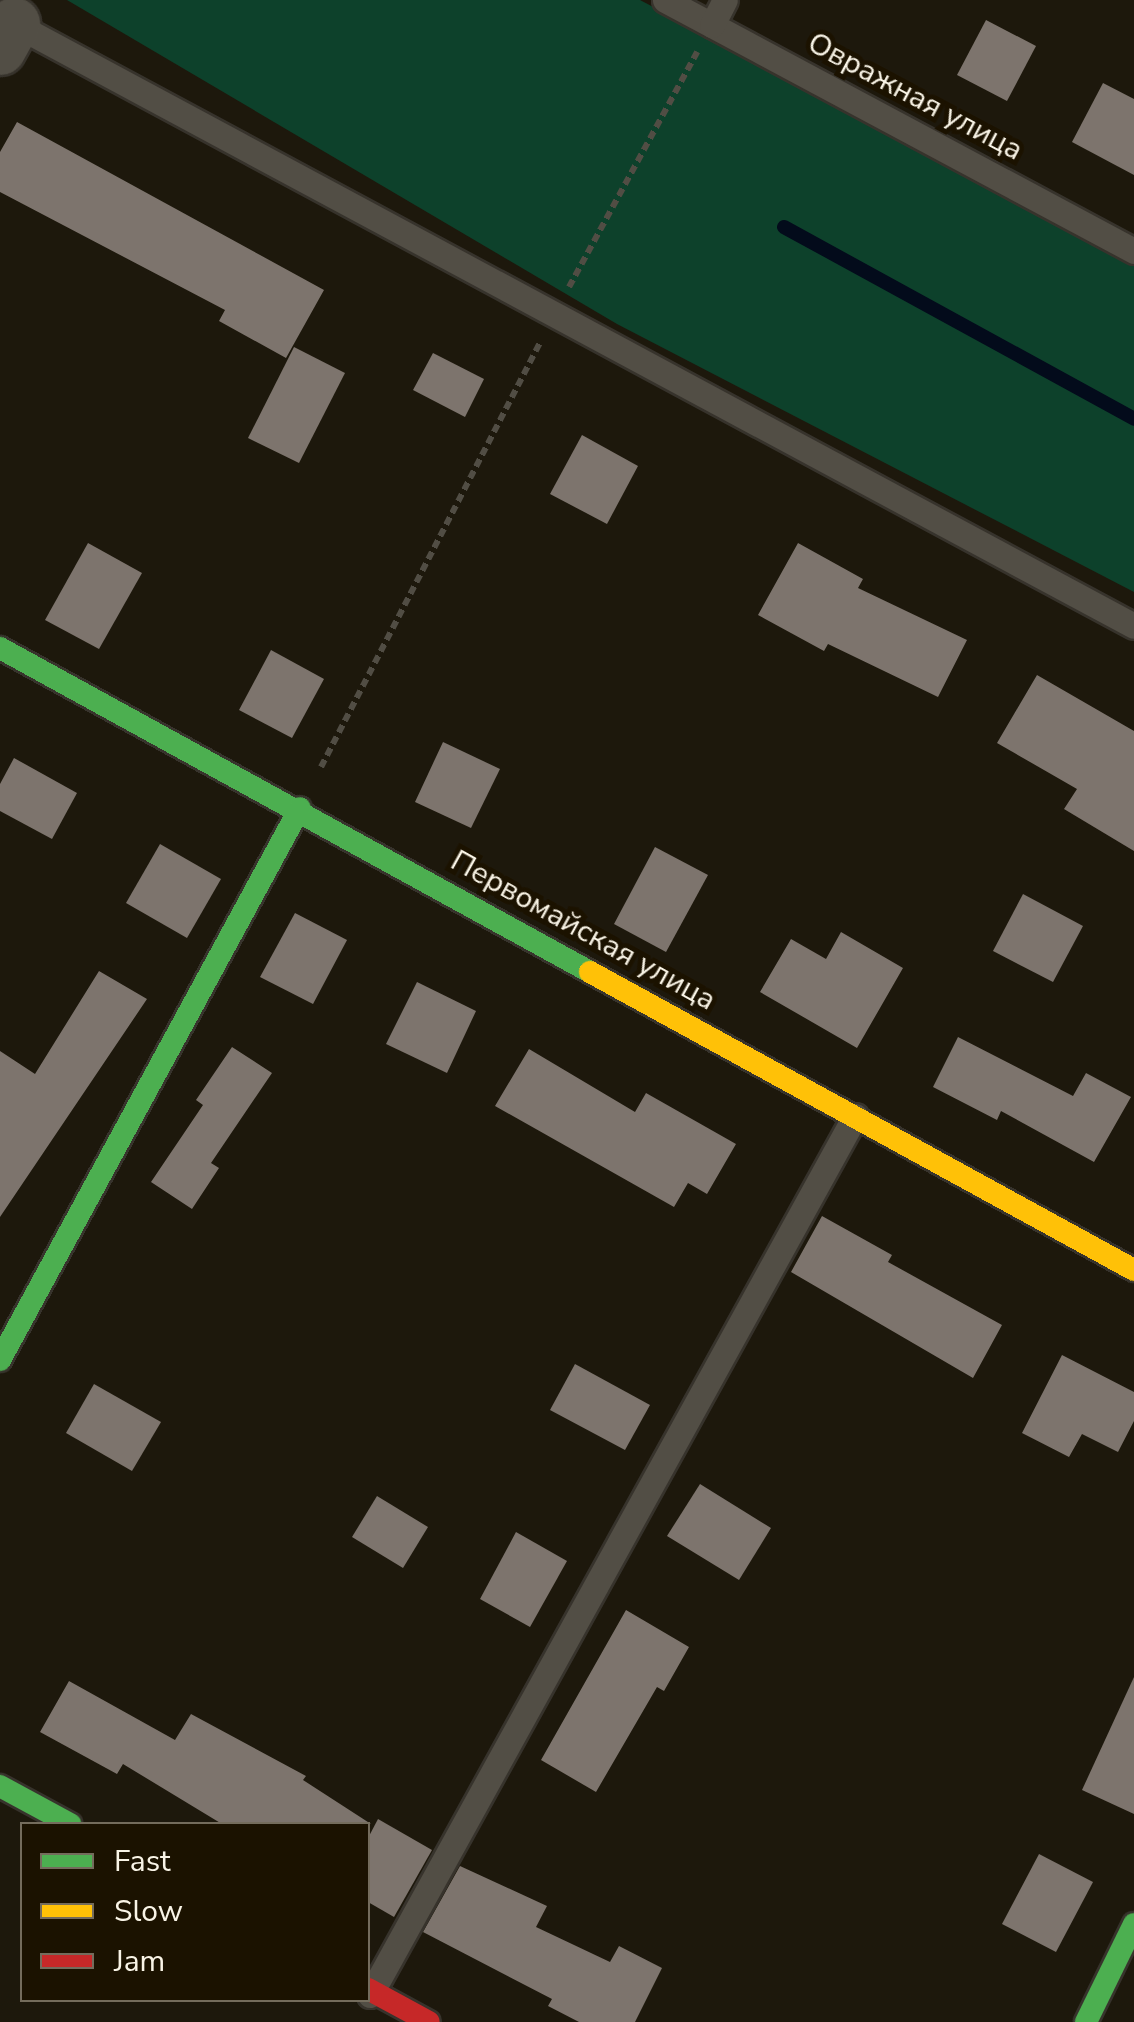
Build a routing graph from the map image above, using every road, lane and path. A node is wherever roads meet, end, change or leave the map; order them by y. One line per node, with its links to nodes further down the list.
1 (665, 0): 3 (lane, Овражная улица)
2 (725, 0): 3 (lane)
3 (712, 25): 5 (lane, Овражная улица); 6 (path)
4 (5, 30): 6 (lane)
5 (1134, 251)
6 (554, 315): 7 (lane); 9 (path)
7 (1134, 626)
8 (0, 648): 9 (street, Первомайская улица)
9 (300, 808): 10 (street, Первомайская улица); 12 (street)
10 (855, 1116): 11 (street, Первомайская улица); 16 (lane)
11 (1134, 1270)
12 (0, 1360)
13 (0, 1786): 14 (street)
14 (66, 1822)
15 (1134, 1924): 19 (street)
16 (370, 1991)
17 (370, 1996): 18 (street)
18 (429, 2022)
19 (1086, 2022)

